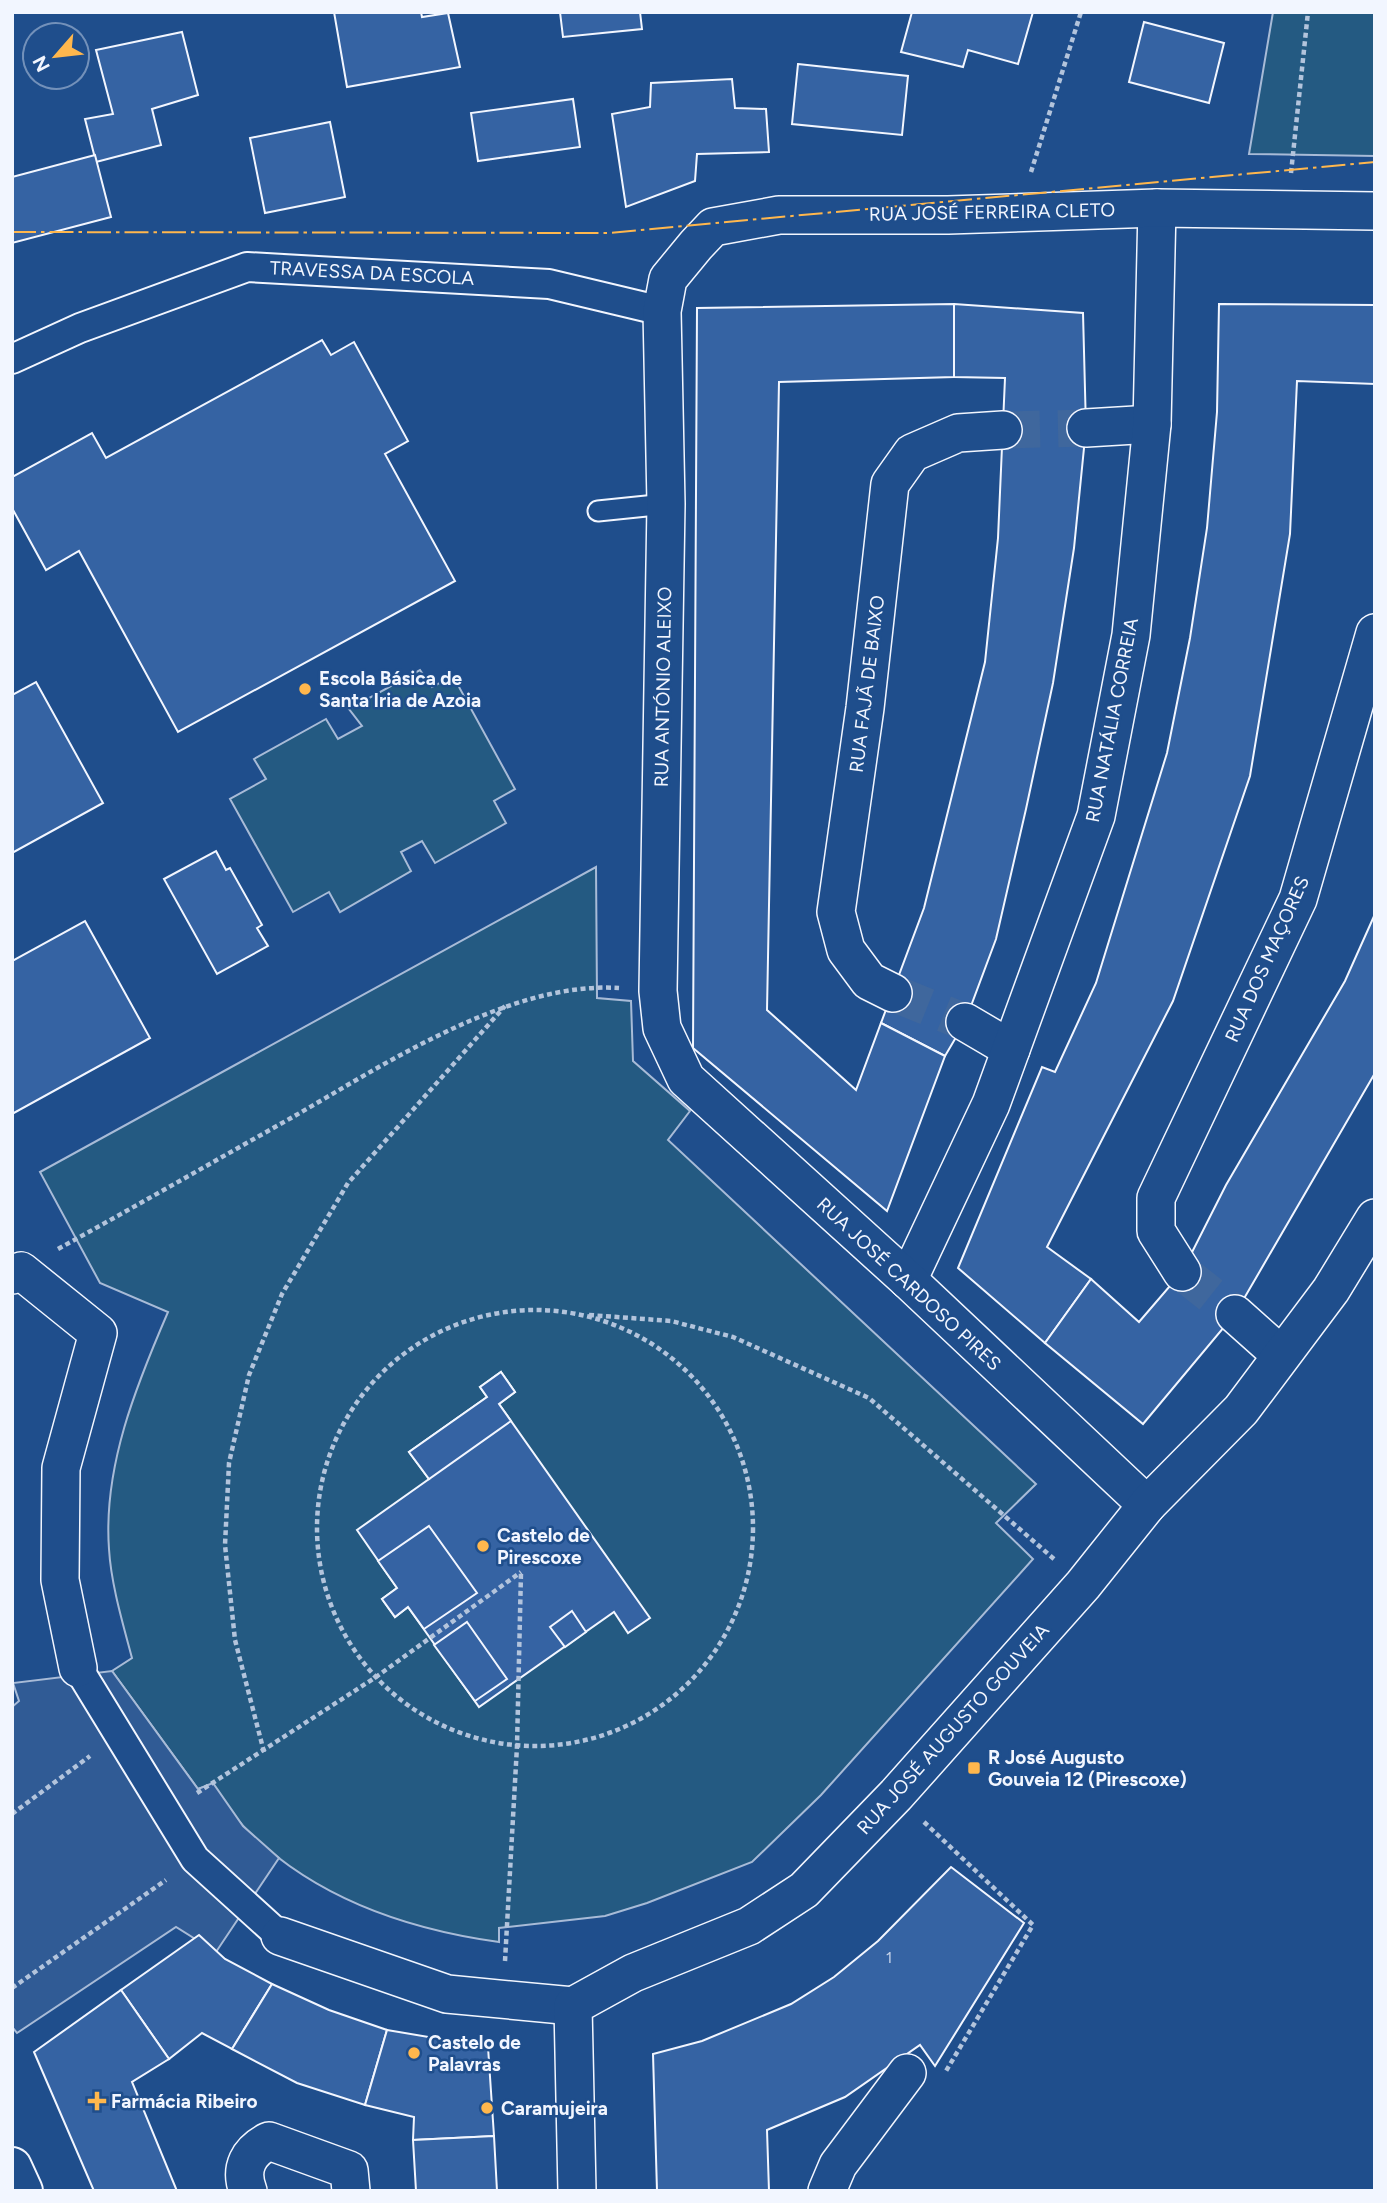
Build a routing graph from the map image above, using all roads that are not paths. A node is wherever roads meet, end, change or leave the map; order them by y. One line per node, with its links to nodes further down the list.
1 (1157, 208): 2 (street, RUA JOSÉ FERREIRA CLETO); 3 (street, RUA JOSÉ FERREIRA CLETO); 5 (street, RUA NATÁLIA CORREIA)
2 (1375, 211)
3 (662, 311): 4 (street, TRAVESSA DA ESCOLA); 8 (street, RUA ANTÓNIO ALEIXO)
4 (12, 359)
5 (1152, 424): 6 (street); 13 (street, RUA NATÁLIA CORREIA)
6 (1086, 428)
7 (1003, 430): 11 (street, RUA FAJÃ DE BAIXO)
8 (666, 504): 9 (lane); 14 (street, RUA ANTÓNIO ALEIXO)
9 (598, 511)
10 (1375, 633): 16 (street, RUA DOS MAÇORES)
11 (893, 993)
12 (965, 1022): 13 (street)
13 (1011, 1049): 18 (street, RUA NATÁLIA CORREIA)
14 (676, 1059): 18 (street, RUA JOSÉ CARDOSO PIRES)
15 (1375, 1218): 20 (street, RUA JOSÉ AUGUSTO GOUVEIA)
16 (1182, 1272)
17 (16, 1273): 22 (street)
18 (908, 1280): 21 (street, RUA JOSÉ CARDOSO PIRES)
19 (1235, 1314): 20 (street)
20 (1281, 1355): 21 (street, RUA JOSÉ AUGUSTO GOUVEIA)
21 (1147, 1505): 24 (street, RUA JOSÉ AUGUSTO GOUVEIA)
22 (78, 1668): 23 (street)
23 (280, 1936): 24 (street)
24 (573, 2006): 30 (street)
25 (907, 2073): 31 (street)
26 (12, 2167): 27 (street)
27 (23, 2191)
28 (248, 2191): 29 (street)
29 (351, 2191)
30 (577, 2191)
31 (827, 2191)

